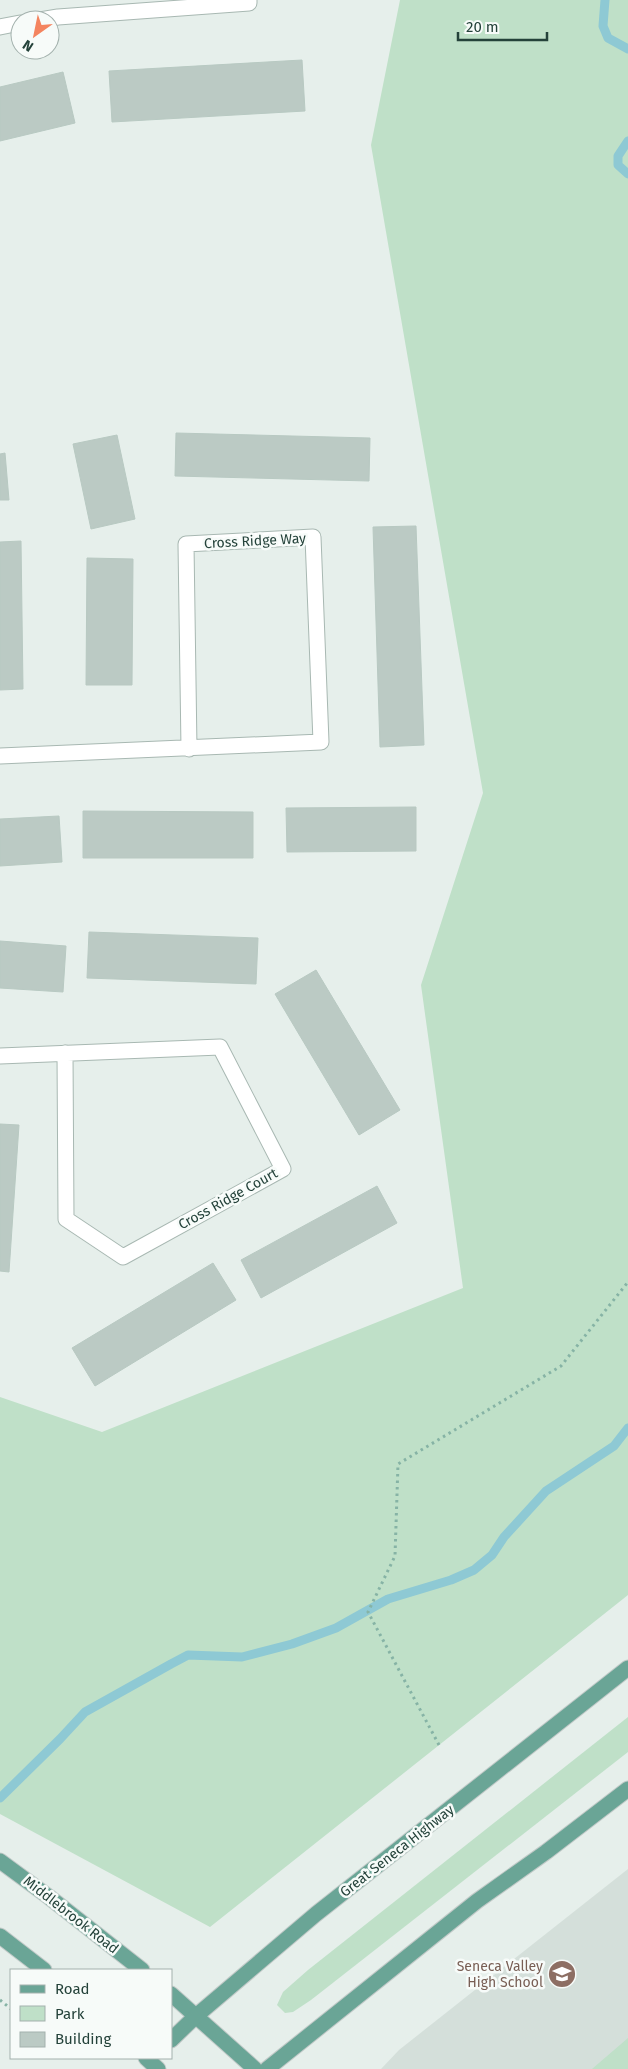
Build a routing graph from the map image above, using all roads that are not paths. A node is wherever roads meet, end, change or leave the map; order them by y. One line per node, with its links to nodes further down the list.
1 (249, 0): 2 (street)
2 (109, 7): 3 (street)
3 (60, 16)
4 (189, 749): 4 (street, Cross Ridge Way); 5 (street, Cross Ridge Way)
5 (0, 756)
6 (65, 1053): 6 (street, Cross Ridge Court); 7 (street, Cross Ridge Court)
7 (0, 1056)
8 (628, 1668): 15 (main road, Great Seneca Highway)
9 (628, 1789): 18 (main road)
10 (0, 1862): 13 (main road, Middlebrook Road)
11 (0, 1936): 12 (main road)
12 (43, 1969)
13 (141, 1969)
14 (172, 1995): 15 (main road)
15 (196, 2016): 16 (main road, Great Seneca Highway); 17 (main road)
16 (172, 2039)
17 (255, 2069)
18 (267, 2069)

